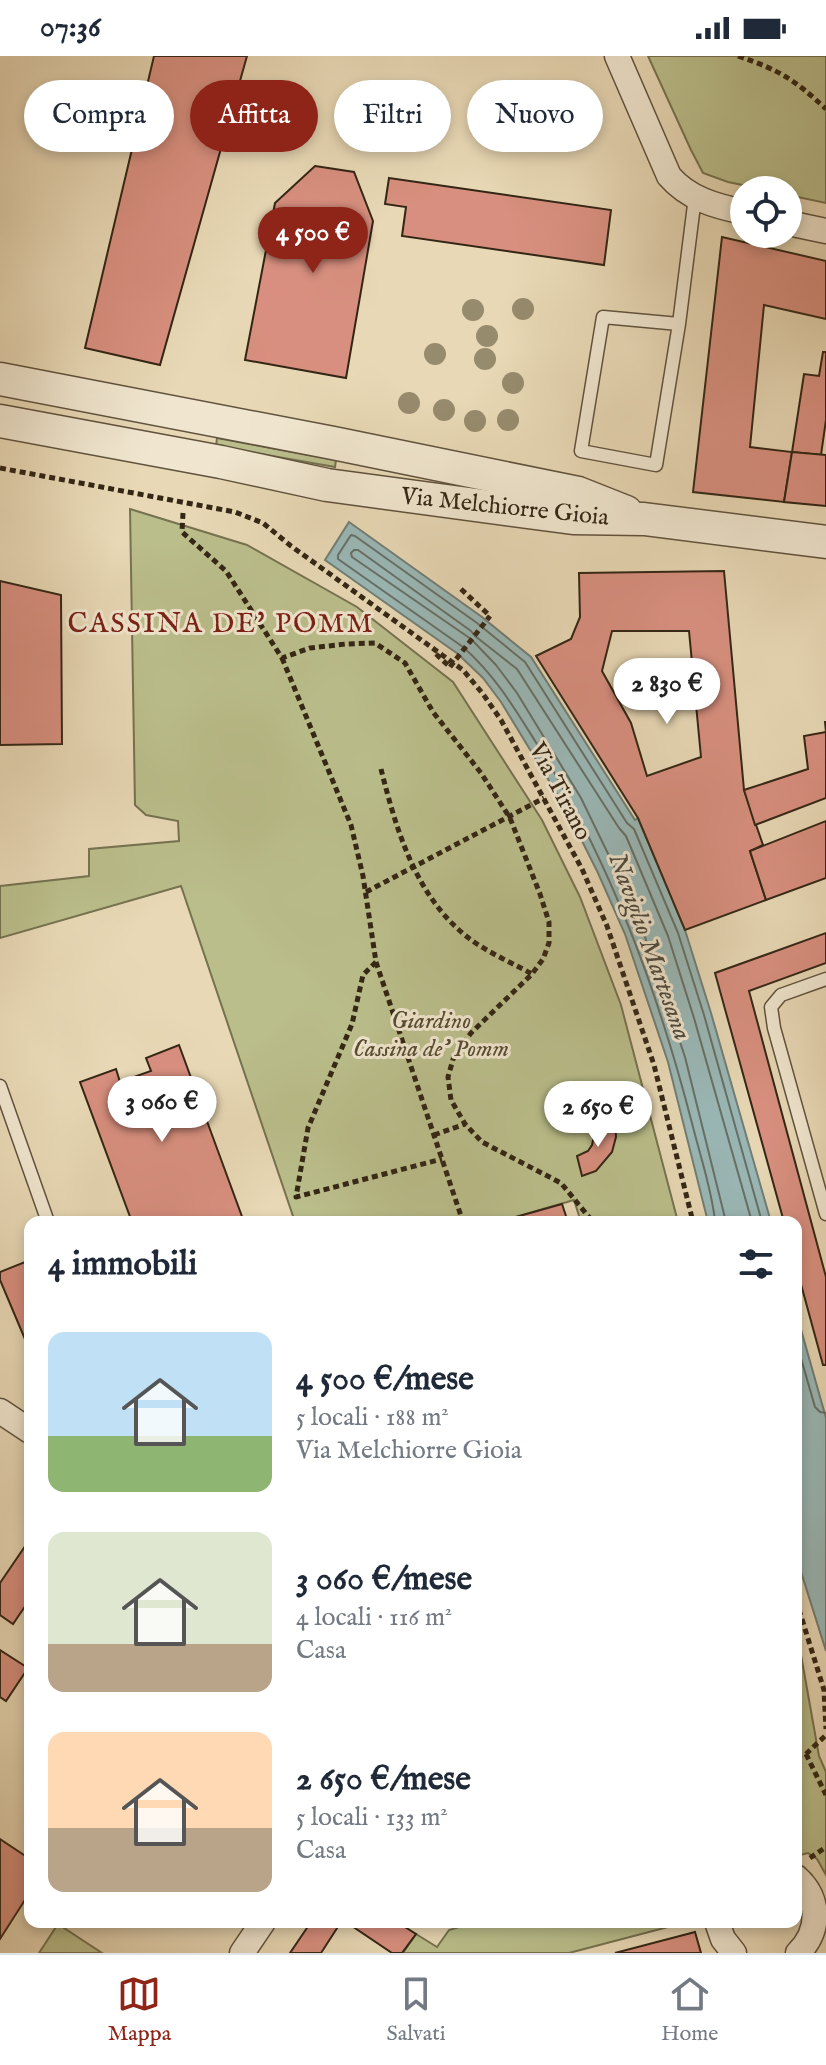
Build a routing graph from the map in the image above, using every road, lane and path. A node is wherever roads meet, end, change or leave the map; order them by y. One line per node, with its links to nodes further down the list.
1 (617, 56): 4 (street)
2 (738, 56): 3 (path)
3 (826, 109)
4 (695, 197): 5 (street); 8 (lane)
5 (730, 209)
6 (802, 226): 7 (street)
7 (826, 231)
8 (679, 324): 8 (lane)
9 (0, 379): 13 (street, Via Melchiorre Gioia)
10 (0, 421): 13 (street, Via Melchiorre Gioia)
11 (0, 468): 16 (path, Via Tirano)
12 (183, 513): 17 (path)
13 (644, 519): 14 (street)
14 (826, 542)
15 (461, 589): 16 (path, bridge)
16 (421, 640): 19 (path, Via Tirano)
17 (282, 658): 20 (path); 22 (path)
18 (381, 769): 21 (path)
19 (544, 798): 20 (path); 34 (path, Via Tirano)
20 (510, 818): 21 (path); 24 (path)
21 (414, 867): 22 (path); 24 (path)
22 (366, 892): 23 (path)
23 (376, 962): 28 (path); 29 (path)
24 (532, 974): 27 (path)
25 (826, 979): 30 (lane)
26 (0, 1086): 31 (lane)
27 (465, 1124): 28 (path); 33 (path)
28 (434, 1135): 29 (path)
29 (442, 1159): 32 (path)
30 (826, 1214)
31 (46, 1216)
32 (461, 1216)
33 (588, 1216)
34 (692, 1216)
35 (0, 1411): 36 (street)
36 (24, 1427)
37 (802, 1627): 38 (path)
38 (826, 1729)
39 (826, 1735): 40 (path)
40 (806, 1754): 41 (path); 42 (path)
41 (802, 1755)
42 (826, 1795)
43 (802, 1884): 48 (street)
44 (259, 1928): 46 (street)
45 (719, 1928): 47 (street)
46 (242, 1953)
47 (734, 1953)
48 (798, 1953)

